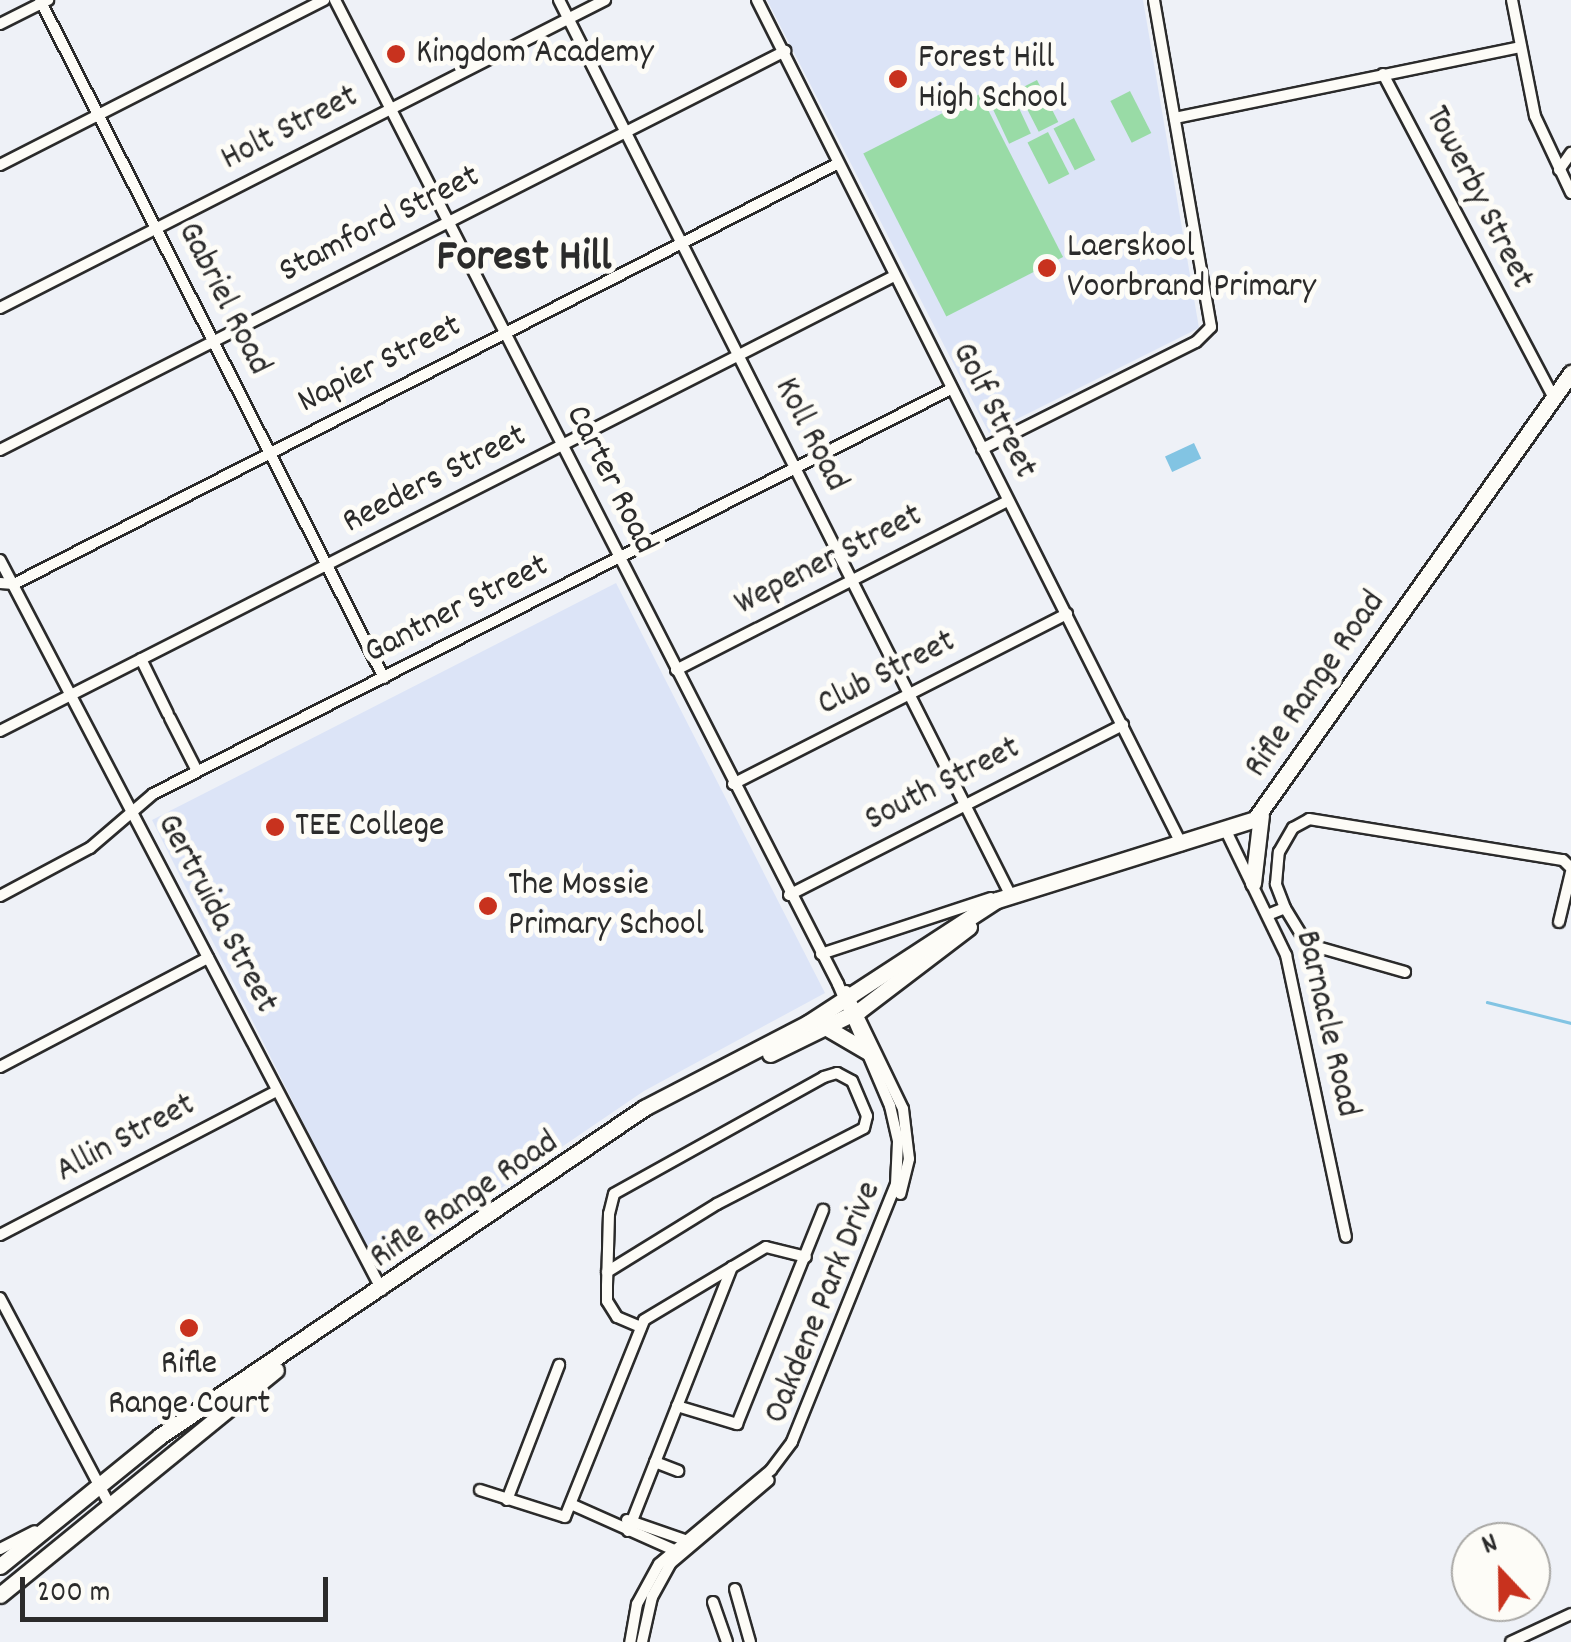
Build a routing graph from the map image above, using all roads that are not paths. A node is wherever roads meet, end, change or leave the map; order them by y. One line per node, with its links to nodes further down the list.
1 (324, 0): 15 (street)
2 (335, 0): 14 (street, Carter Road)
3 (559, 0): 9 (street, Koll Road)
4 (605, 0): 9 (street, Holt Street)
5 (757, 0): 12 (street, Golf Street)
6 (1154, 0): 16 (street)
7 (1512, 0): 11 (street)
8 (43, 1): 10 (street); 15 (street, Gabriel Road)
9 (569, 19): 14 (street, Holt Street); 17 (street, Koll Road)
10 (0, 24)
11 (1520, 47): 13 (street); 21 (street)
12 (785, 51): 17 (street, Stamford Street); 19 (street, Golf Street)
13 (1383, 74): 16 (street); 33 (street, Towerby Street)
14 (391, 108): 23 (street, Carter Road); 24 (street, Holt Street)
15 (98, 116): 20 (street); 24 (street, Gabriel Road)
16 (1175, 118): 37 (street)
17 (625, 131): 23 (street, Stamford Street); 25 (street, Koll Road)
18 (1571, 153): 21 (street)
19 (837, 164): 25 (street, Napier Street); 26 (street, Golf Street)
20 (0, 166)
21 (1559, 170): 22 (street)
22 (1571, 193)
23 (449, 222): 28 (street, Carter Road); 29 (street, Stamford Street)
24 (156, 229): 27 (street, Holt Street); 29 (street, Gabriel Road)
25 (681, 243): 28 (street, Napier Street); 30 (street, Koll Road)
26 (894, 276): 30 (street, Reeders Street); 32 (street, Golf Street)
27 (0, 308)
28 (504, 333): 34 (street, Carter Road); 36 (street, Napier Street)
29 (214, 340): 35 (street, Stamford Street); 36 (street, Gabriel Road)
30 (738, 355): 34 (street, Reeders Street); 38 (street, Koll Road)
31 (1571, 373): 33 (main road, Rifle Range Road)
32 (951, 388): 37 (street, Golf Street); 38 (street, Gantner Street)
33 (1554, 398): 58 (main road, Rifle Range Road)
34 (562, 447): 40 (street, Carter Road); 42 (street, Reeders Street)
35 (0, 450)
36 (270, 450): 42 (street, Gabriel Road); 45 (street, Napier Street)
37 (982, 450): 39 (street, Golf Street)
38 (796, 468): 40 (street, Gantner Street); 43 (street, Koll Road)
39 (1008, 501): 43 (street, Wepener Street); 46 (street, Golf Street)
40 (620, 559): 48 (street, Carter Road); 49 (street, Gantner Street)
41 (0, 560): 45 (street, Gertruida Street)
42 (327, 565): 47 (street, Reeders Street); 49 (street, Gabriel Road)
43 (852, 580): 48 (street, Wepener Street); 50 (street, Koll Road)
44 (0, 583): 45 (street)
45 (14, 584): 51 (street, Gertruida Street)
46 (1067, 614): 50 (street, Club Street); 52 (street, Golf Street)
47 (141, 659): 51 (street, Reeders Street); 54 (street)
48 (676, 670): 55 (street, Carter Road)
49 (384, 678): 54 (street, Gantner Street)
50 (910, 693): 55 (street, Club Street); 56 (street, Koll Road)
51 (72, 694): 53 (street, Reeders Street); 57 (street, Gertruida Street)
52 (1123, 725): 56 (street, South Street); 60 (street, Golf Street)
53 (0, 731)
54 (197, 771): 57 (street, Gantner Street)
55 (733, 784): 64 (street, Carter Road)
56 (968, 804): 63 (street, Koll Road); 64 (street, South Street)
57 (130, 810): 65 (street, Gantner Street); 70 (street, Gertruida Street)
58 (1261, 814): 59 (main road, Rifle Range Road); 62 (main road)
59 (1227, 832): 60 (main road, Rifle Range Road); 62 (street, Barnacle Road)
60 (1183, 846): 63 (main road, Rifle Range Road)
61 (1571, 870): 66 (street); 68 (street)
62 (1252, 883): 67 (street, Barnacle Road)
63 (1010, 894): 69 (street, Rifle Range Road); 72 (main road, Rifle Range Road)
64 (790, 895): 69 (street, Carter Road)
65 (0, 896)
66 (1285, 908): 67 (street); 71 (street)
67 (1270, 914): 80 (street, Barnacle Road)
68 (1559, 922)
69 (821, 954): 72 (street, Carter Road)
70 (208, 958): 75 (street); 76 (street, Gertruida Street)
71 (1405, 972)
72 (852, 1006): 73 (main road, Rifle Range Road); 74 (street, Oakdene Park Drive); 77 (street, Oakdene Park Drive); 84 (main road, Rifle Range Road)
73 (827, 1028): 74 (main road); 84 (main road, Rifle Range Road)
74 (868, 1052): 77 (street, Oakdene Park Drive)
75 (0, 1067)
76 (277, 1091): 79 (street, Allin Street); 84 (street, Gertruida Street)
77 (903, 1142): 100 (street, Oakdene Park Drive)
78 (823, 1210): 81 (street)
79 (0, 1235)
80 (1346, 1237)
81 (806, 1257): 82 (street); 88 (street)
82 (732, 1267): 86 (street); 88 (street)
83 (607, 1272): 83 (street); 86 (street)
84 (382, 1290): 91 (main road, Rifle Range Road); 94 (main road, Rifle Range Road)
85 (0, 1298): 91 (street)
86 (641, 1327): 95 (street)
87 (559, 1365): 93 (street)
88 (677, 1406): 89 (street)
89 (655, 1462): 90 (street); 96 (street)
90 (678, 1471)
91 (97, 1484): 94 (street); 98 (main road, Rifle Range Road)
92 (480, 1490): 93 (street)
93 (507, 1500): 95 (street)
94 (108, 1502): 105 (main road, Rifle Range Road)
95 (573, 1505): 97 (street)
96 (633, 1519): 97 (street); 99 (street); 100 (street)
97 (616, 1521): 99 (street)
98 (55, 1522): 101 (street); 103 (main road, Rifle Range Road)
99 (628, 1531): 102 (street)
100 (687, 1541): 102 (street, Oakdene Park Drive)
101 (0, 1549)
102 (676, 1550): 108 (street, Oakdene Park Drive); 109 (street, Oakdene Park Drive)
103 (0, 1566)
104 (735, 1589): 111 (street)
105 (0, 1594)
106 (713, 1602): 110 (street)
107 (1571, 1614): 112 (street)
108 (630, 1642)
109 (642, 1642)
110 (727, 1642)
111 (750, 1642)
112 (1511, 1642)

